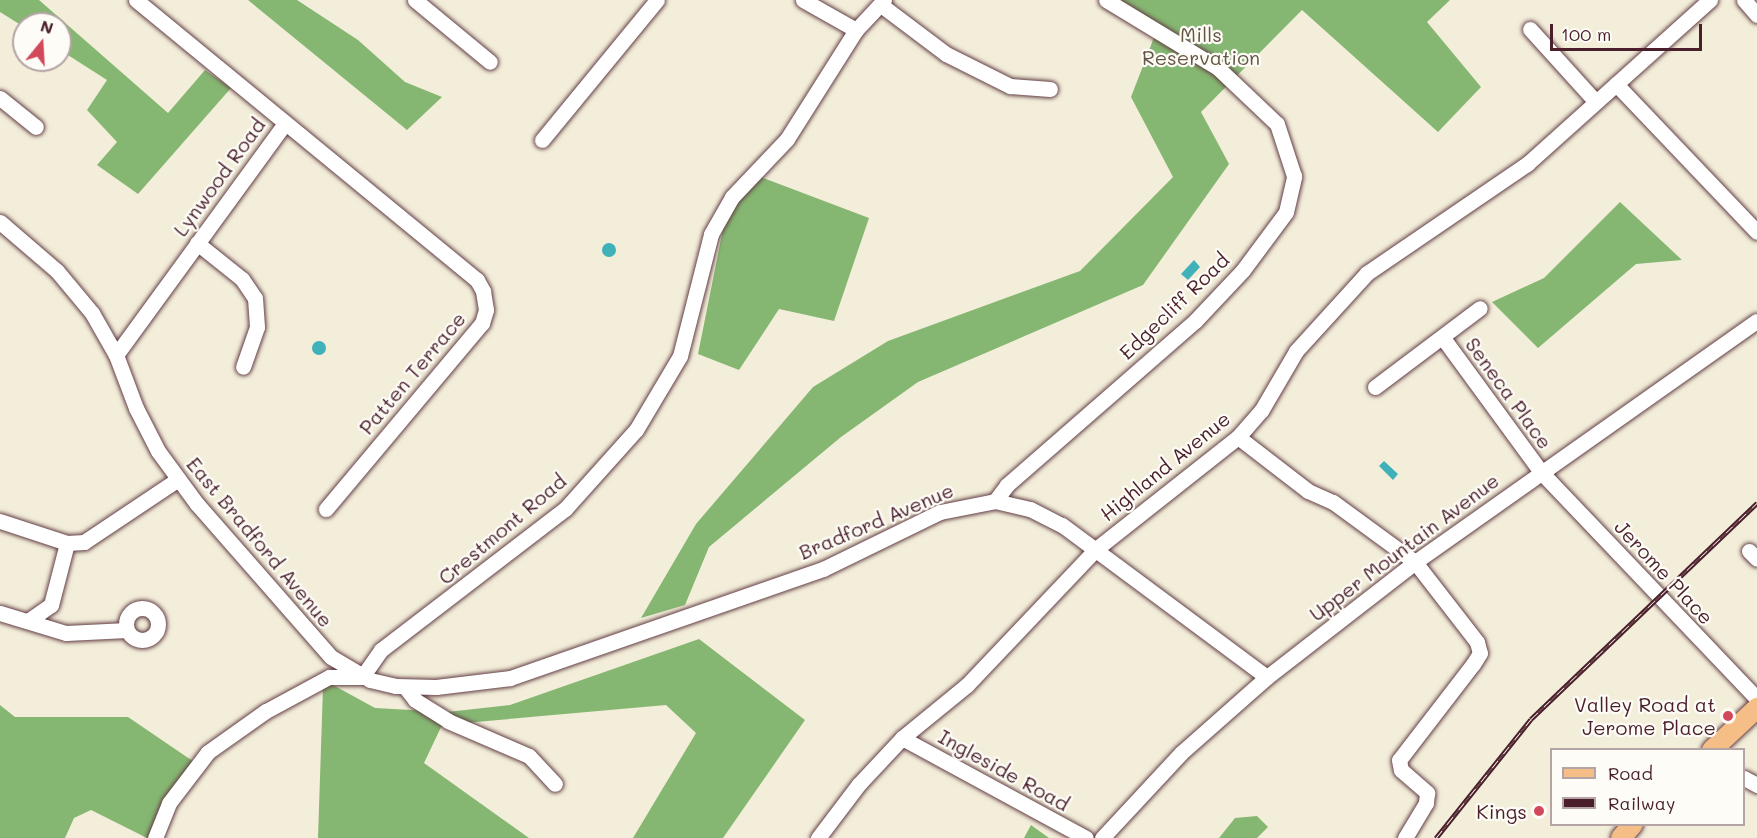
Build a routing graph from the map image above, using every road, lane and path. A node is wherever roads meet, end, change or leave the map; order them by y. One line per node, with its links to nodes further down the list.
1 (136, 0): 17 (street, Lynwood Road)
2 (415, 0): 12 (street)
3 (657, 0): 19 (street)
4 (803, 0): 11 (street)
5 (1106, 0): 32 (street, Edgecliff Road)
6 (1710, 0): 13 (street, Highland Avenue)
7 (1744, 0): 9 (street)
8 (882, 2): 11 (street, Crestmont Road); 14 (street)
9 (1757, 15)
10 (1530, 29): 16 (street)
11 (856, 30): 44 (street, Crestmont Road)
12 (490, 62)
13 (1616, 84): 16 (street, Highland Avenue); 21 (street)
14 (1050, 89)
15 (0, 98): 18 (street)
16 (1595, 101): 29 (street, Highland Avenue)
17 (285, 123): 22 (street, Lynwood Road); 33 (street, Patten Terrace)
18 (36, 127)
19 (542, 140)
20 (0, 222): 26 (street, East Bradford Avenue)
21 (1757, 232)
22 (197, 243): 26 (street, Lynwood Road); 27 (street)
23 (1480, 308): 25 (street, Seneca Place)
24 (1757, 321): 30 (street, Upper Mountain Avenue)
25 (1443, 338): 28 (street, Seneca Place); 30 (street, Seneca Place)
26 (116, 355): 31 (street, East Bradford Avenue)
27 (243, 367)
28 (1375, 387)
29 (1238, 437): 36 (street, Highland Avenue); 37 (street)
30 (1541, 472): 37 (street, Upper Mountain Avenue); 47 (street, Jerome Place)
31 (177, 480): 35 (street); 44 (street, East Bradford Avenue)
32 (995, 501): 36 (street, Bradford Avenue); 43 (street, Bradford Avenue)
33 (326, 509)
34 (0, 521): 35 (street)
35 (67, 543): 38 (street)
36 (1096, 549): 45 (street, Bradford Avenue); 49 (street, Highland Avenue)
37 (1414, 562): 45 (street, Upper Mountain Avenue); 57 (street)
38 (51, 605): 40 (street); 42 (street)
39 (0, 613): 40 (street)
40 (28, 621): 42 (street)
41 (127, 630): 42 (street)
42 (66, 633)
43 (602, 645): 46 (street, East Bradford Avenue)
44 (362, 677): 46 (street, East Bradford Avenue); 53 (street)
45 (1267, 677): 56 (street, Upper Mountain Avenue)
46 (405, 687): 51 (street)
47 (1757, 699)
48 (1757, 708): 50 (main road)
49 (902, 738): 54 (street, Highland Avenue); 55 (street, Ingleside Road)
50 (1714, 748)
51 (555, 784)
52 (1632, 826): 58 (main road)
53 (155, 838)
54 (818, 838)
55 (1086, 838)
56 (1101, 838)
57 (1405, 838)
58 (1621, 838)

